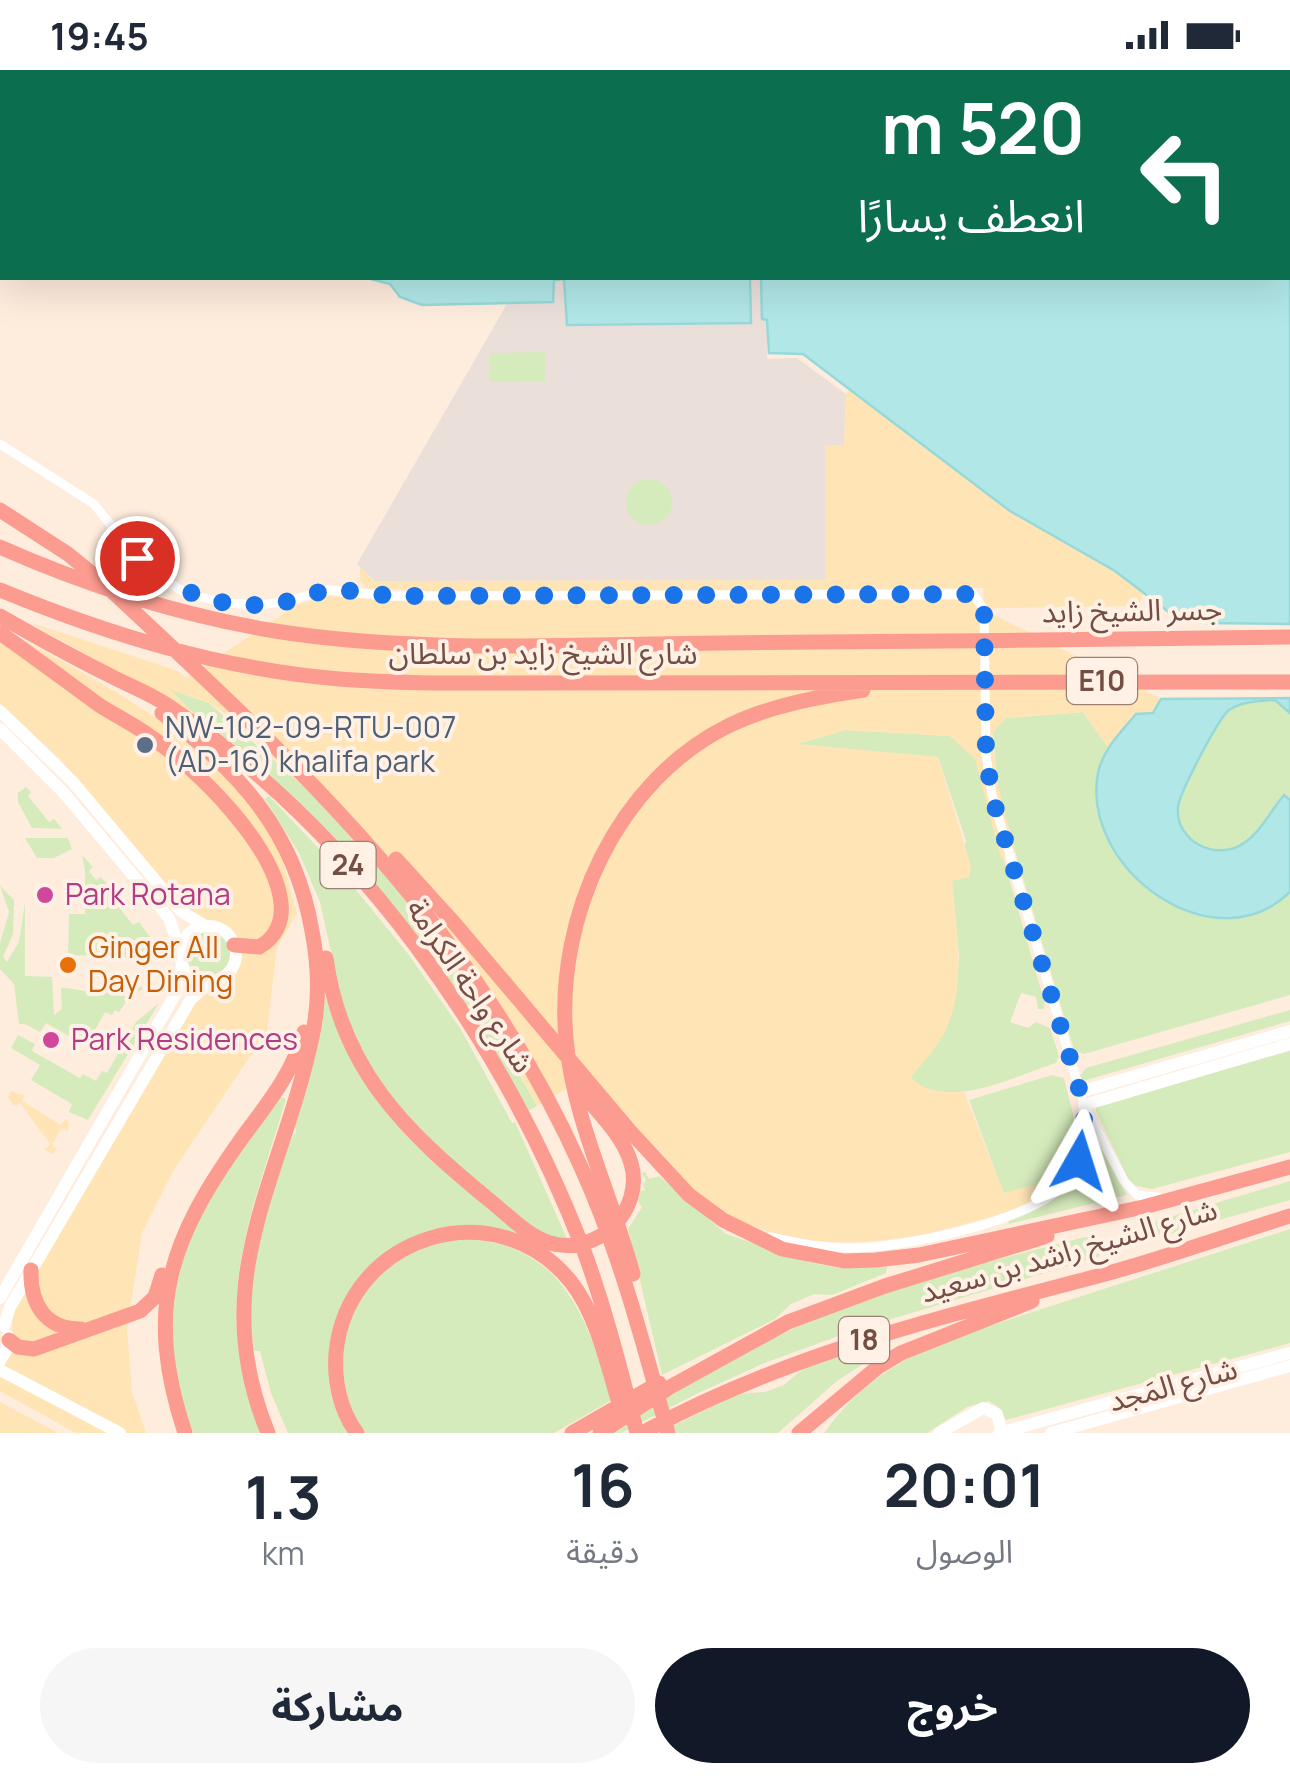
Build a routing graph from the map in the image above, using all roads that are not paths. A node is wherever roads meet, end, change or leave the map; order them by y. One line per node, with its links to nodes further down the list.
1 (0, 444): 24 (street)
2 (0, 510): 14 (highway, 24)
3 (0, 547): 8 (highway, شارع الشيخ زايد بن سلطان)
4 (0, 590): 10 (highway, شارع الشيخ زايد بن سلطان)
5 (0, 616): 9 (highway, 24)
6 (0, 632): 18 (highway)
7 (1290, 636): 8 (highway, جسر الشيخ زايد / E10)
8 (914, 642)
9 (110, 676): 15 (highway); 49 (highway, شارع واحة الكرامة / 24)
10 (914, 682): 11 (highway, E10); 50 (highway)
11 (1290, 682)
12 (0, 710): 16 (street)
13 (0, 728): 19 (street)
14 (303, 772): 21 (highway); 50 (highway, شارع واحة الكرامة / 24)
15 (291, 856): 17 (highway); 21 (highway)
16 (204, 926): 18 (street); 19 (street)
17 (314, 944): 25 (highway); 44 (highway)
18 (234, 945): 20 (street)
19 (181, 958): 20 (street); 33 (street)
20 (211, 982): 31 (street)
21 (517, 999): 30 (highway)
22 (1290, 1031): 24 (street)
23 (1290, 1044): 24 (street)
24 (1082, 1098): 27 (street); 30 (street)
25 (229, 1156): 34 (highway); 43 (highway)
26 (1290, 1167): 27 (highway, شارع الشيخ راشد بن سعيد / 18)
27 (1186, 1196): 28 (highway, شارع الشيخ راشد بن سعيد / 18)
28 (1148, 1206): 30 (highway); 38 (highway, شارع الشيخ راشد بن سعيد / 18)
29 (1290, 1216): 32 (highway, شارع الشيخ راشد بن سعيد / 18)
30 (744, 1230)
31 (31, 1270): 34 (highway); 35 (street)
32 (1097, 1277): 41 (highway); 49 (highway, شارع الشيخ راشد بن سعيد / 18)
33 (0, 1298)
34 (95, 1328): 35 (highway)
35 (4, 1330): 37 (street)
36 (1290, 1353): 54 (street, شارع المَجد)
37 (0, 1361)
38 (710, 1365): 46 (highway); 47 (highway, شارع الشيخ راشد بن سعيد / 18)
39 (1290, 1366): 55 (street, شارع المَجد)
40 (0, 1370): 42 (street)
41 (857, 1385): 51 (highway); 52 (highway)
42 (120, 1433)
43 (184, 1433)
44 (268, 1433)
45 (357, 1433): 48 (highway)
46 (572, 1433)
47 (600, 1433)
48 (629, 1433)
49 (640, 1433)
50 (670, 1433)
51 (799, 1433)
52 (816, 1433)
53 (940, 1433): 54 (street)
54 (1001, 1433)
55 (1051, 1433)

